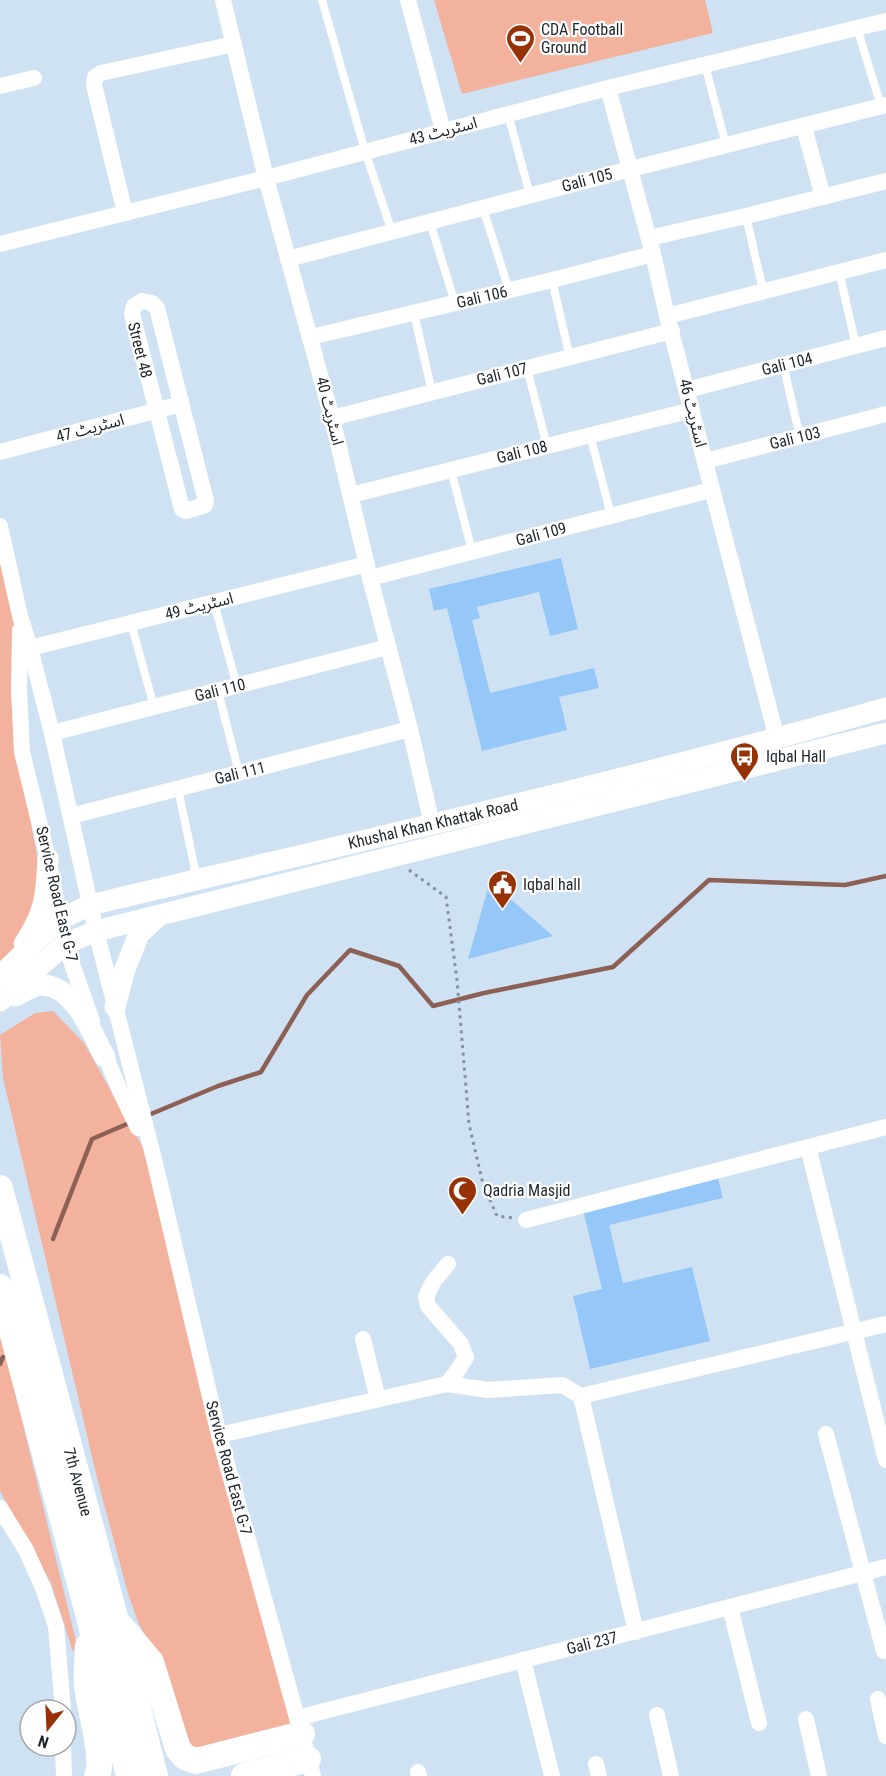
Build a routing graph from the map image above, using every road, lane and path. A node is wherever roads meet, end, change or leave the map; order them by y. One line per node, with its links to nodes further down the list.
1 (223, 0): 6 (street, اسٹریٹ 40)
2 (322, 0): 16 (lane)
3 (408, 0): 14 (street)
4 (886, 21): 5 (street, اسٹریٹ 43)
5 (857, 28): 7 (street, اسٹریٹ 43); 11 (lane)
6 (234, 44): 18 (street, اسٹریٹ 40); 23 (street)
7 (705, 65): 10 (street, اسٹریٹ 43); 15 (lane)
8 (34, 78): 9 (street)
9 (0, 86)
10 (608, 88): 12 (street, اسٹریٹ 43); 17 (street, اسٹریٹ 46)
11 (884, 106): 13 (street, Gali 105)
12 (508, 114): 14 (street, اسٹریٹ 43); 20 (lane)
13 (804, 126): 15 (street, Gali 105); 21 (street)
14 (443, 131): 16 (street, اسٹریٹ 43)
15 (726, 146): 17 (street, Gali 105)
16 (365, 151): 18 (street, اسٹریٹ 43); 26 (lane)
17 (631, 168): 20 (street, Gali 105); 28 (street, اسٹریٹ 46)
18 (266, 177): 23 (street, اسٹریٹ 43); 29 (street, اسٹریٹ 40)
19 (886, 181): 21 (street, Gali 106)
20 (530, 195): 22 (street, Gali 105)
21 (823, 197): 24 (street, Gali 106)
22 (483, 207): 25 (street, Gali 105); 33 (lane)
23 (125, 213): 27 (street, اسٹریٹ 43)
24 (746, 216): 28 (street, Gali 106); 34 (lane)
25 (430, 222): 26 (street, Gali 105); 35 (lane)
26 (392, 232): 29 (street, Gali 105)
27 (0, 244)
28 (651, 246): 32 (street, Gali 106); 37 (street, اسٹریٹ 46)
29 (288, 259): 38 (street, اسٹریٹ 40)
30 (886, 260): 31 (street)
31 (839, 271): 34 (street); 40 (lane)
32 (552, 280): 33 (street, Gali 106); 41 (lane)
33 (509, 290): 35 (street, Gali 106)
34 (763, 291): 37 (street)
35 (455, 303): 36 (street, Gali 106)
36 (414, 313): 38 (street, Gali 106); 45 (lane)
37 (669, 323): 41 (street, Gali 107); 44 (street, اسٹریٹ 46)
38 (311, 337): 50 (street, اسٹریٹ 40)
39 (886, 338): 40 (street, Gali 104)
40 (856, 346): 42 (street, Gali 104)
41 (570, 358): 43 (street, Gali 107)
42 (783, 364): 44 (street, Gali 104); 52 (lane)
43 (527, 368): 45 (street, Gali 107); 53 (lane)
44 (687, 390): 47 (street, اسٹریٹ 46)
45 (432, 392): 50 (street, Gali 107)
46 (181, 404): 48 (street, اسٹریٹ 47); 48 (street, Street 48); 48 (street, Street 48)
47 (692, 410): 51 (street, Gali 108); 55 (street, اسٹریٹ 46)
48 (155, 411): 54 (street, اسٹریٹ 47)
49 (886, 414): 52 (street, Gali 103)
50 (332, 418): 58 (street, اسٹریٹ 40)
51 (590, 435): 53 (street, Gali 108); 59 (lane)
52 (800, 437): 55 (street, Gali 103)
53 (547, 446): 56 (street, Gali 108)
54 (0, 452)
55 (705, 460): 57 (street, اسٹریٹ 46)
56 (451, 470): 58 (street, Gali 108); 61 (lane)
57 (711, 490): 59 (street, Gali 109); 75 (street, اسٹریٹ 46)
58 (351, 495): 62 (street, اسٹریٹ 40)
59 (611, 515): 61 (street, Gali 109)
60 (0, 526): 64 (street, Service Road East G-7)
61 (472, 551): 62 (street, Gali 109)
62 (369, 571): 63 (street, اسٹریٹ 49); 66 (street, اسٹریٹ 40)
63 (214, 603): 65 (street, اسٹریٹ 49); 68 (lane)
64 (20, 616): 67 (street, Service Road East G-7); 82 (street, Service Road East G-7)
65 (131, 623): 67 (street, اسٹریٹ 49); 70 (lane)
66 (388, 646): 68 (street, Gali 110); 72 (street, اسٹریٹ 40)
67 (30, 648): 74 (street, Service Road East G-7)
68 (237, 686): 69 (street, Gali 110)
69 (218, 691): 70 (street, Gali 110); 76 (lane)
70 (154, 707): 74 (street, Gali 110)
71 (886, 708): 75 (street, Khushal Khan Khattak Road)
72 (410, 729): 76 (street, Gali 111); 80 (street, اسٹریٹ 40)
73 (886, 733): 78 (street, Khushal Khan Khattak Road)
74 (52, 734): 79 (street, Service Road East G-7)
75 (777, 739): 78 (street, Khushal Khan Khattak Road)
76 (239, 773): 77 (street, Gali 111)
77 (178, 789): 79 (street, Gali 111); 83 (lane)
78 (542, 809): 80 (street, Khushal Khan Khattak Road); 81 (street, Khushal Khan Khattak Road)
79 (71, 816): 84 (street, Service Road East G-7)
80 (432, 824): 83 (street, Khushal Khan Khattak Road)
81 (392, 857): 85 (street, Khushal Khan Khattak Road); 97 (path)
82 (48, 858): 86 (street, Service Road East G-7); 89 (street)
83 (197, 880): 84 (street, Khushal Khan Khattak Road)
84 (90, 905): 86 (street, Khushal Khan Khattak Road); 87 (street, Service Road East G-7)
85 (160, 915): 87 (street, Khushal Khan Khattak Road); 91 (street)
86 (61, 919): 88 (street, Service Road East G-7); 89 (street, Khushal Khan Khattak Road)
87 (96, 931): 88 (street, Khushal Khan Khattak Road); 91 (street, Service Road East G-7)
88 (65, 944): 90 (street, Khushal Khan Khattak Road); 92 (street, Service Road East G-7)
89 (0, 976)
90 (0, 1003): 92 (street)
91 (115, 1007): 95 (street, Service Road East G-7)
92 (105, 1057): 95 (street, Service Road East G-7)
93 (886, 1127): 94 (street)
94 (808, 1147): 97 (street); 101 (street)
95 (154, 1159): 107 (street, Service Road East G-7)
96 (0, 1188): 113 (main road, 7th Avenue)
97 (526, 1220)
98 (448, 1264): 103 (street)
99 (0, 1287): 113 (main road, 7th Avenue)
100 (886, 1324): 101 (street)
101 (854, 1331): 104 (street); 108 (street)
102 (363, 1339): 105 (street)
103 (447, 1384): 104 (street); 105 (street)
104 (581, 1396): 114 (street)
105 (378, 1399): 107 (street)
106 (826, 1434): 111 (street)
107 (219, 1436): 122 (street, Service Road East G-7)
108 (886, 1460)
109 (0, 1508): 117 (street)
110 (886, 1568): 111 (street, Gali 237)
111 (864, 1573): 112 (street, Gali 237); 115 (street)
112 (730, 1607): 114 (street, Gali 237); 121 (street)
113 (102, 1617): 122 (main road); 127 (main road); 128 (main road, 7th Avenue); 129 (main road, 7th Avenue)
114 (636, 1632): 116 (street, Gali 237)
115 (884, 1651)
116 (523, 1660): 122 (street, Gali 237); 131 (street)
117 (62, 1698)
118 (878, 1699): 123 (street)
119 (657, 1714): 132 (street)
120 (806, 1719): 133 (street)
121 (759, 1723)
122 (300, 1726): 125 (street, Service Road East G-7)
123 (886, 1736)
124 (63, 1758): 126 (street)
125 (311, 1768): 130 (main road)
126 (64, 1776)
127 (97, 1776)
128 (129, 1776)
129 (155, 1776)
130 (244, 1776)
131 (552, 1776)
132 (671, 1776)
133 (819, 1776)

